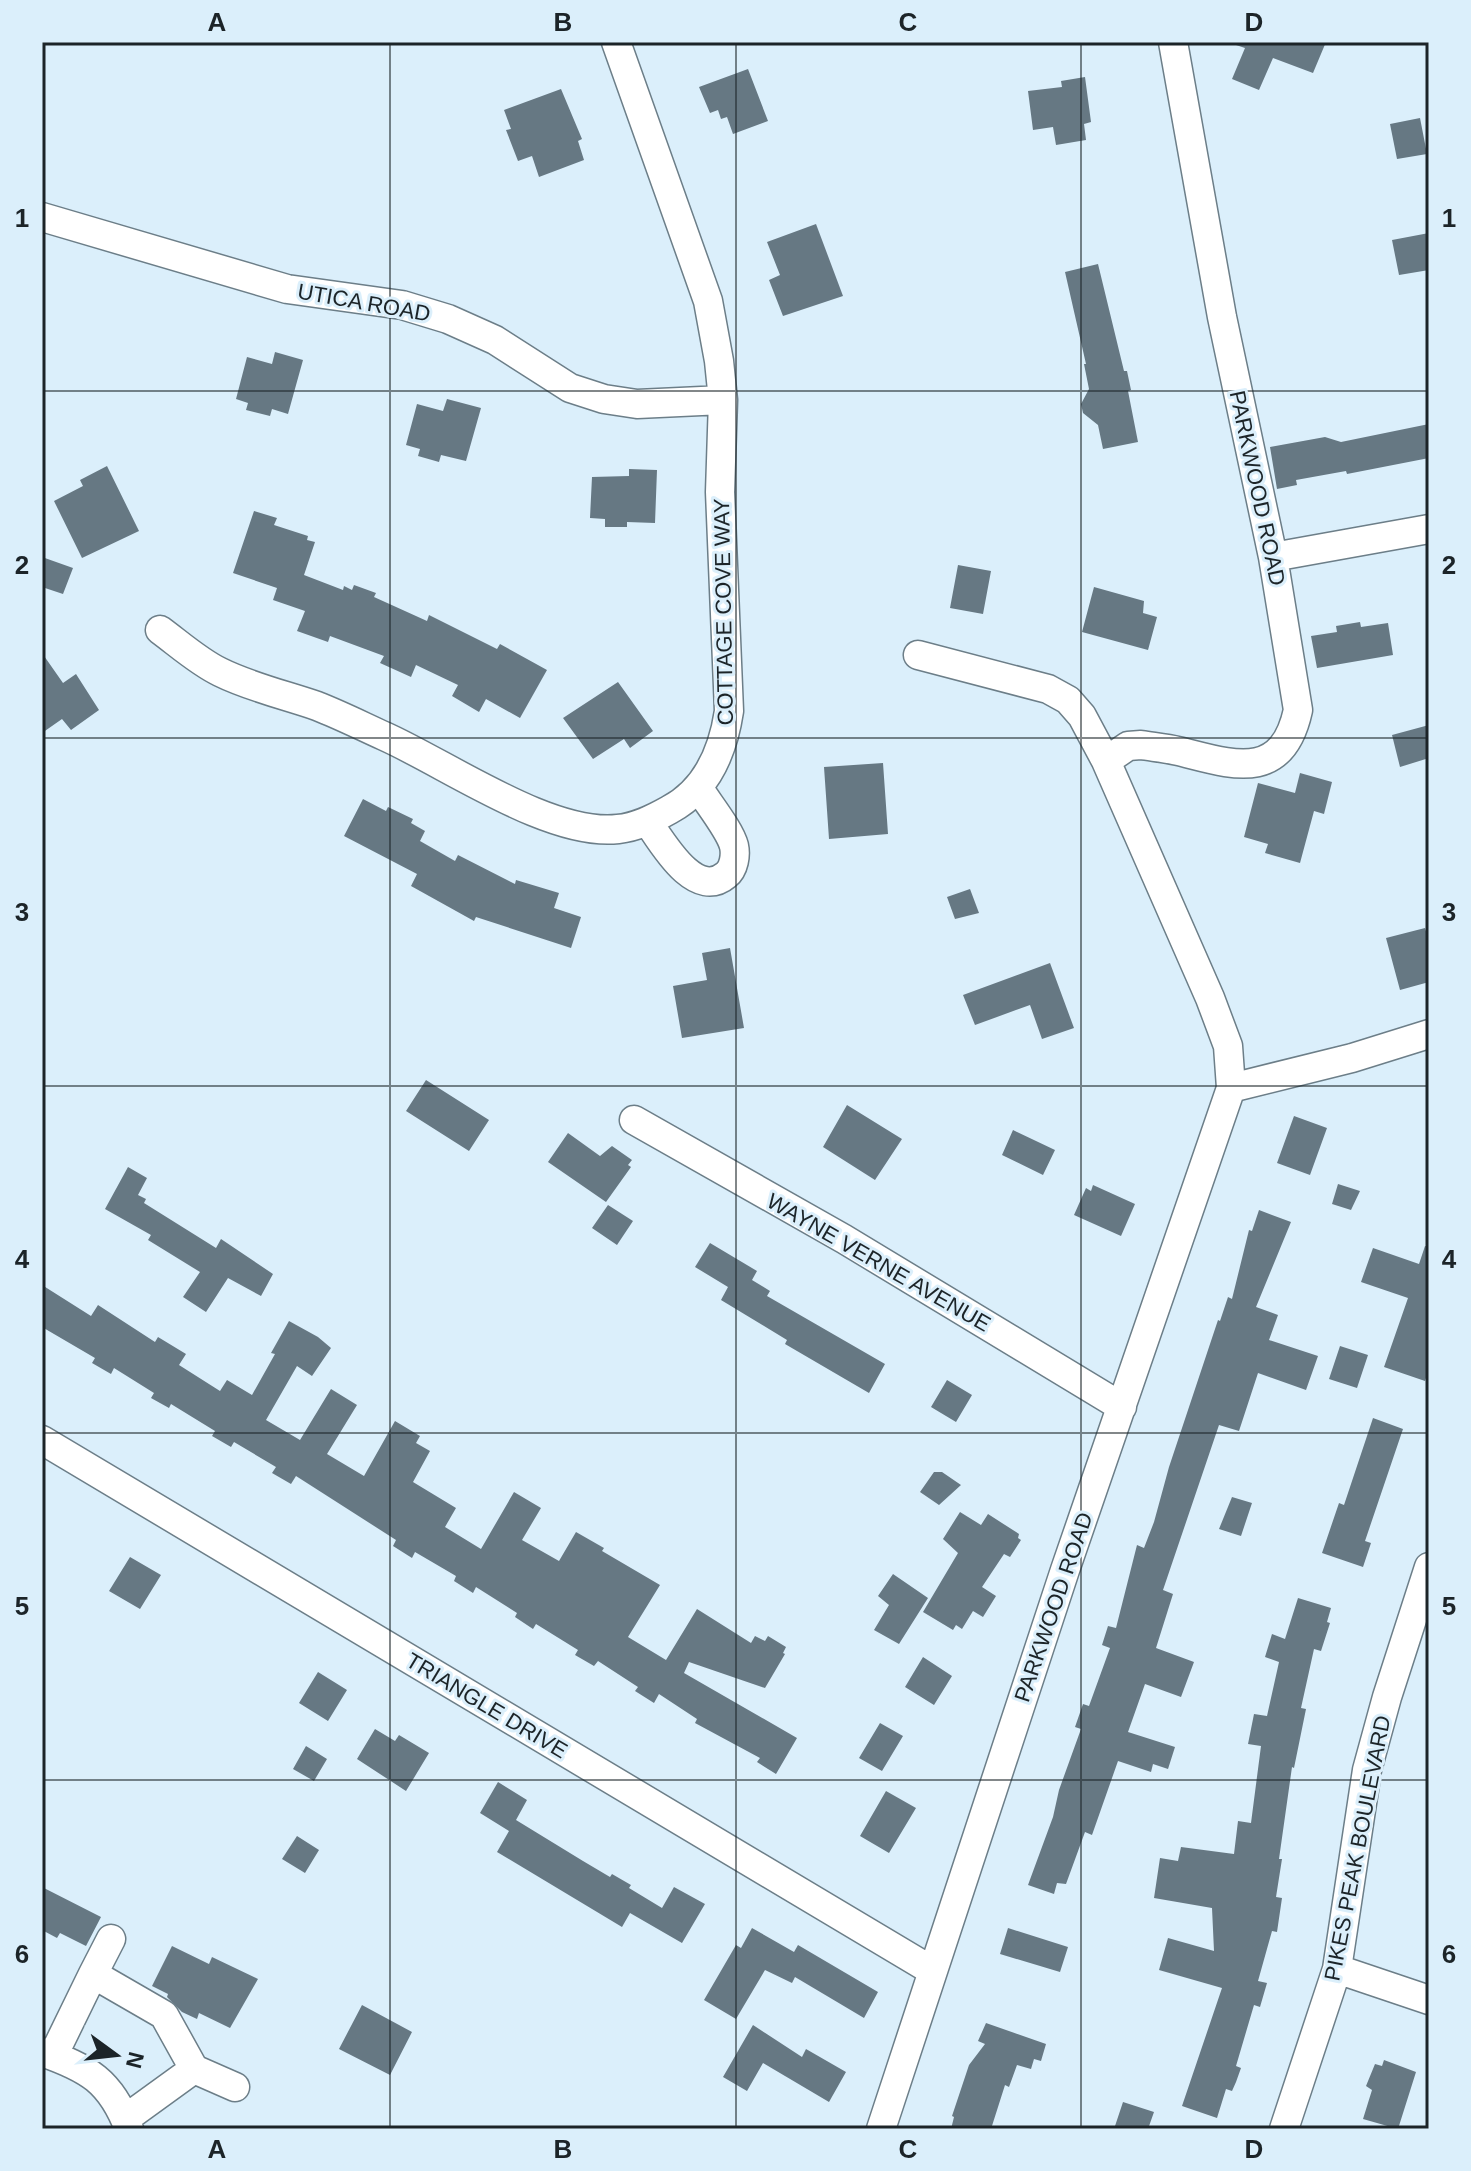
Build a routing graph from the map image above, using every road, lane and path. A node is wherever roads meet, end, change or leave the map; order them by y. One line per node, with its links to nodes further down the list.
1 (616, 42): 4 (street, COTTAGE COVE WAY)
2 (1173, 42): 6 (street, PARKWOOD ROAD)
3 (42, 217): 4 (street, UTICA ROAD)
4 (723, 400): 10 (street, COTTAGE COVE WAY)
5 (1429, 529): 6 (street)
6 (1273, 557): 9 (street, PARKWOOD ROAD)
7 (160, 630): 11 (street, COTTAGE COVE WAY)
8 (918, 655): 9 (street, PARKWOOD ROAD)
9 (1106, 761): 13 (street, PARKWOOD ROAD)
10 (698, 787): 11 (street, COTTAGE COVE WAY); 11 (street)
11 (648, 822)
12 (1429, 1034): 13 (street)
13 (1231, 1088): 15 (street, PARKWOOD ROAD)
14 (634, 1120): 15 (street, WAYNE VERNE AVENUE)
15 (1122, 1407): 20 (street, PARKWOOD ROAD)
16 (42, 1440): 20 (street, TRIANGLE DRIVE)
17 (1429, 1567): 19 (street, PIKES PEAK BOULEVARD)
18 (111, 1939): 21 (street)
19 (1337, 1969): 22 (street); 28 (street, PIKES PEAK BOULEVARD)
20 (931, 1970): 27 (street, PARKWOOD ROAD)
21 (93, 1974): 23 (street); 24 (street)
22 (1429, 2000)
23 (48, 2054): 26 (street)
24 (194, 2069): 25 (street); 26 (street)
25 (235, 2087)
26 (127, 2124)
27 (881, 2129)
28 (1284, 2129)

